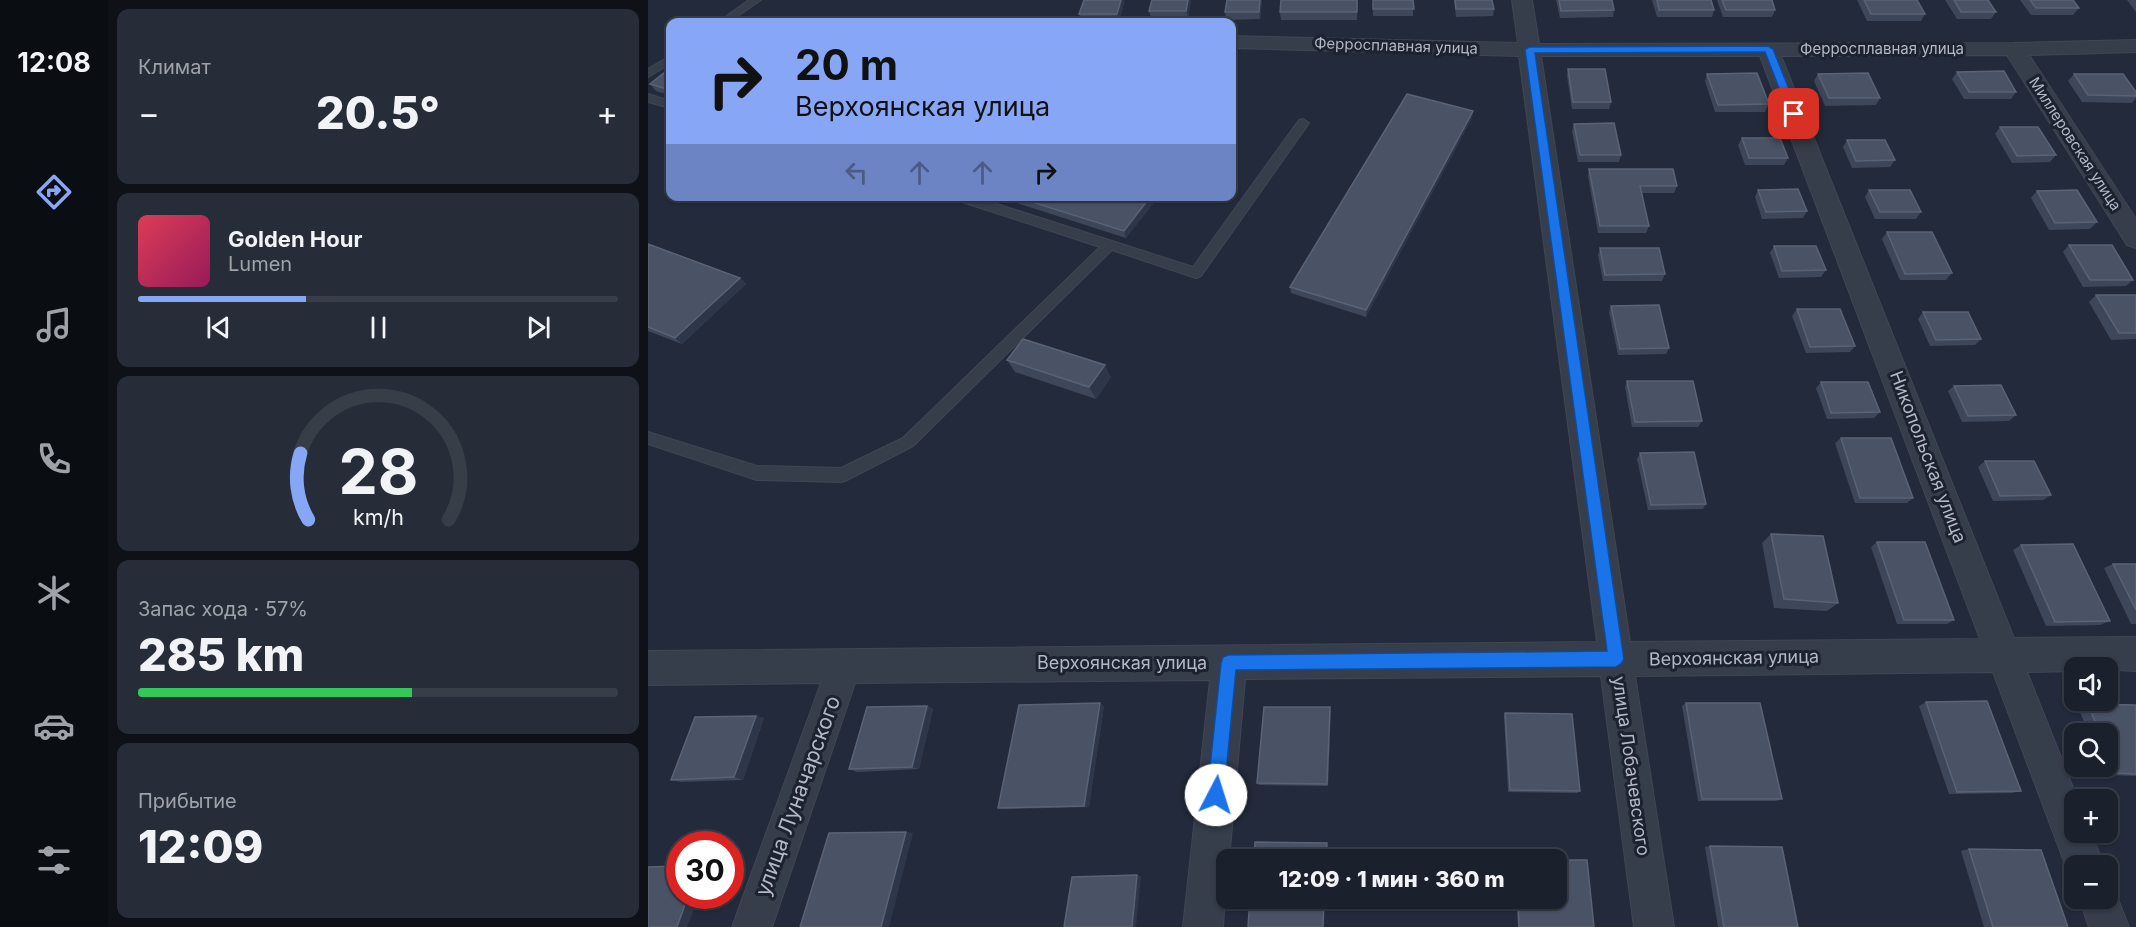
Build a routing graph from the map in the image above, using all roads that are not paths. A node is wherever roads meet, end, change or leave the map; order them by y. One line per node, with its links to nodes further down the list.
1 (756, 0): 3 (lane)
2 (1522, 0): 8 (street, улица Лобачевского)
3 (729, 18)
4 (1236, 42): 8 (street, Ферросплавная улица)
5 (2136, 46): 7 (street, Ферросплавная улица)
6 (1768, 49): 7 (street, Ферросплавная улица); 8 (street, Ферросплавная улица); 19 (street, Никопольская улица)
7 (2014, 49): 15 (street, Миллеровская улица)
8 (1529, 50): 20 (street, улица Лобачевского)
9 (666, 62): 10 (lane)
10 (648, 74)
11 (648, 98): 12 (lane)
12 (666, 104)
13 (1303, 123): 16 (lane)
14 (973, 201): 16 (lane)
15 (2136, 239)
16 (1110, 245): 17 (lane)
17 (648, 438)
18 (2136, 654): 19 (street, Верхоянская улица)
19 (2006, 655): 20 (street, Верхоянская улица); 24 (street, Никопольская улица)
20 (1616, 659): 21 (street, Верхоянская улица); 28 (street, улица Лобачевского)
21 (1228, 663): 22 (street, Верхоянская улица); 27 (street)
22 (844, 666): 23 (street, Верхоянская улица); 26 (street, улица Луначарского)
23 (648, 668)
24 (2081, 855)
25 (2102, 909): 29 (street)
26 (752, 927)
27 (1203, 927)
28 (1654, 927)
29 (2109, 927)

